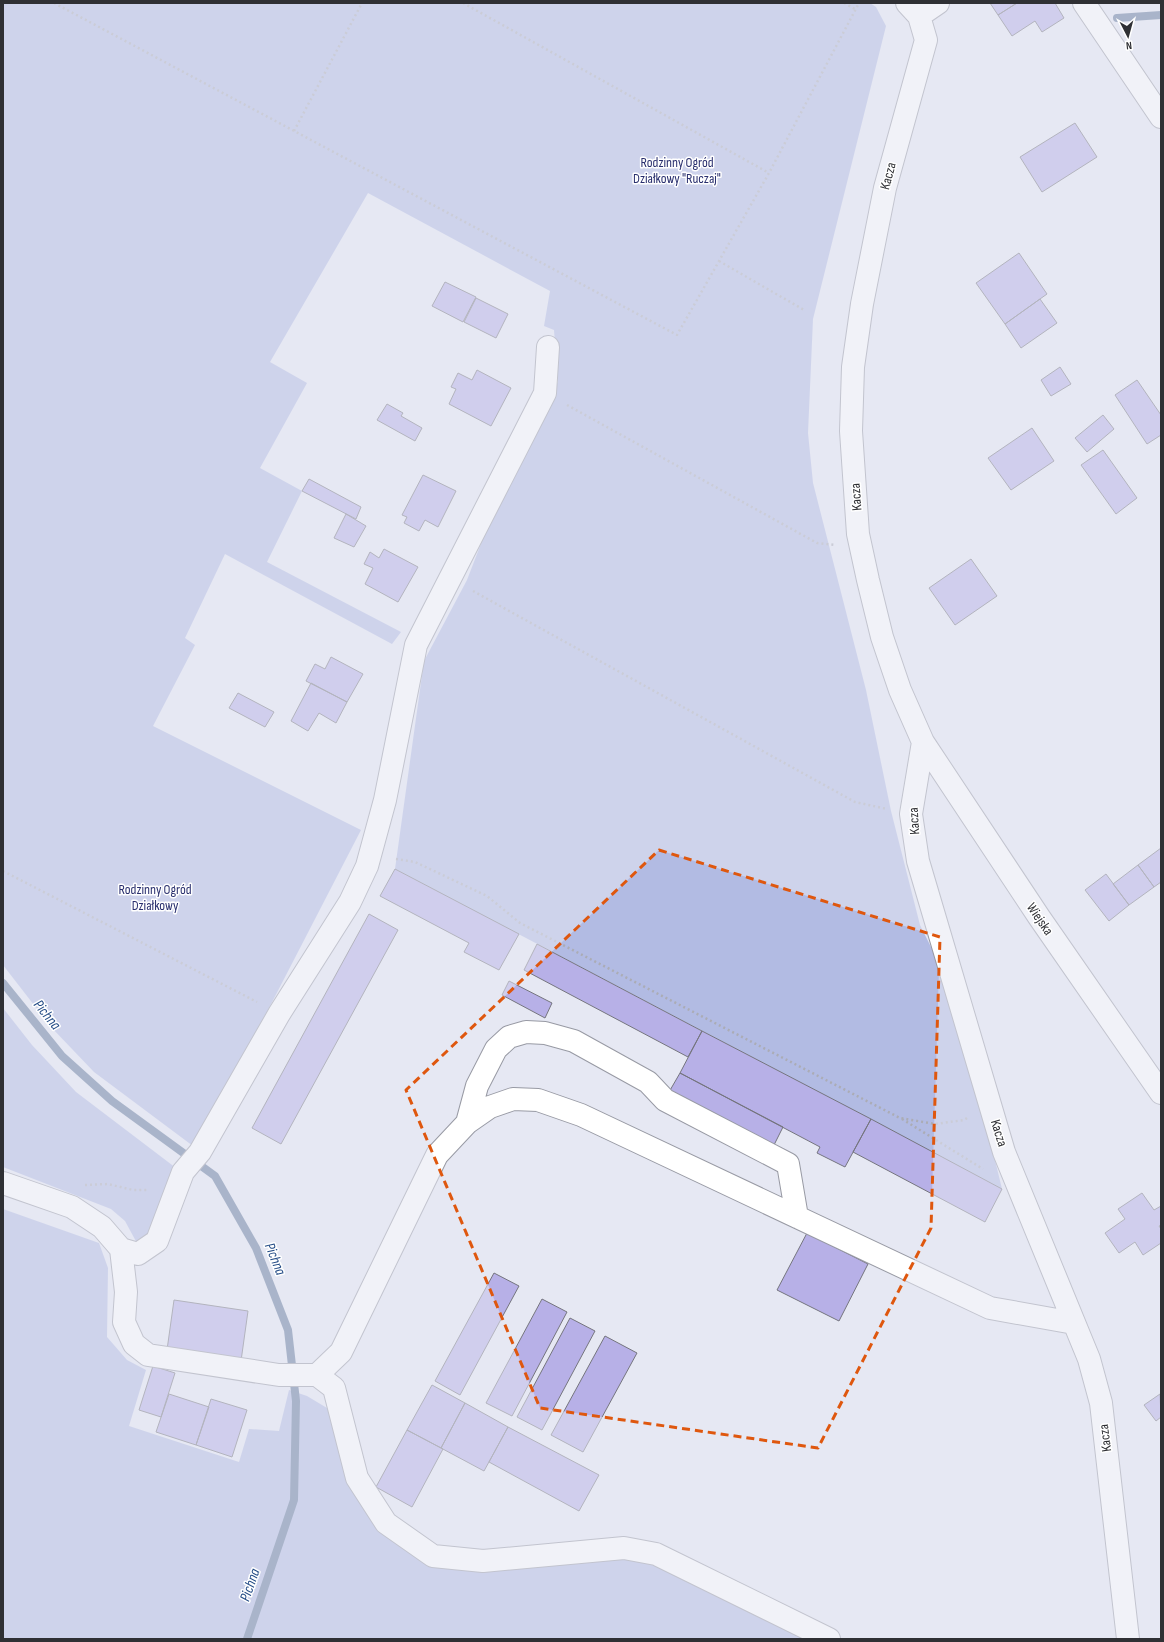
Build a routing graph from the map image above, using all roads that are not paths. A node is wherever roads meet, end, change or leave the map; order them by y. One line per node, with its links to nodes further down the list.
1 (938, 3): 3 (street, Kacza)
2 (1084, 3): 4 (street)
3 (913, 9): 6 (street, Kacza)
4 (1161, 117)
5 (548, 347): 11 (street)
6 (923, 742): 7 (street, Wiejska); 12 (street, Kacza)
7 (1161, 1093)
8 (466, 1124): 10 (street); 10 (street); 13 (street)
9 (3, 1183): 11 (street)
10 (797, 1217): 12 (street)
11 (121, 1249): 13 (street)
12 (1074, 1323): 15 (street, Kacza)
13 (317, 1375): 14 (street)
14 (829, 1639)
15 (1128, 1639)

